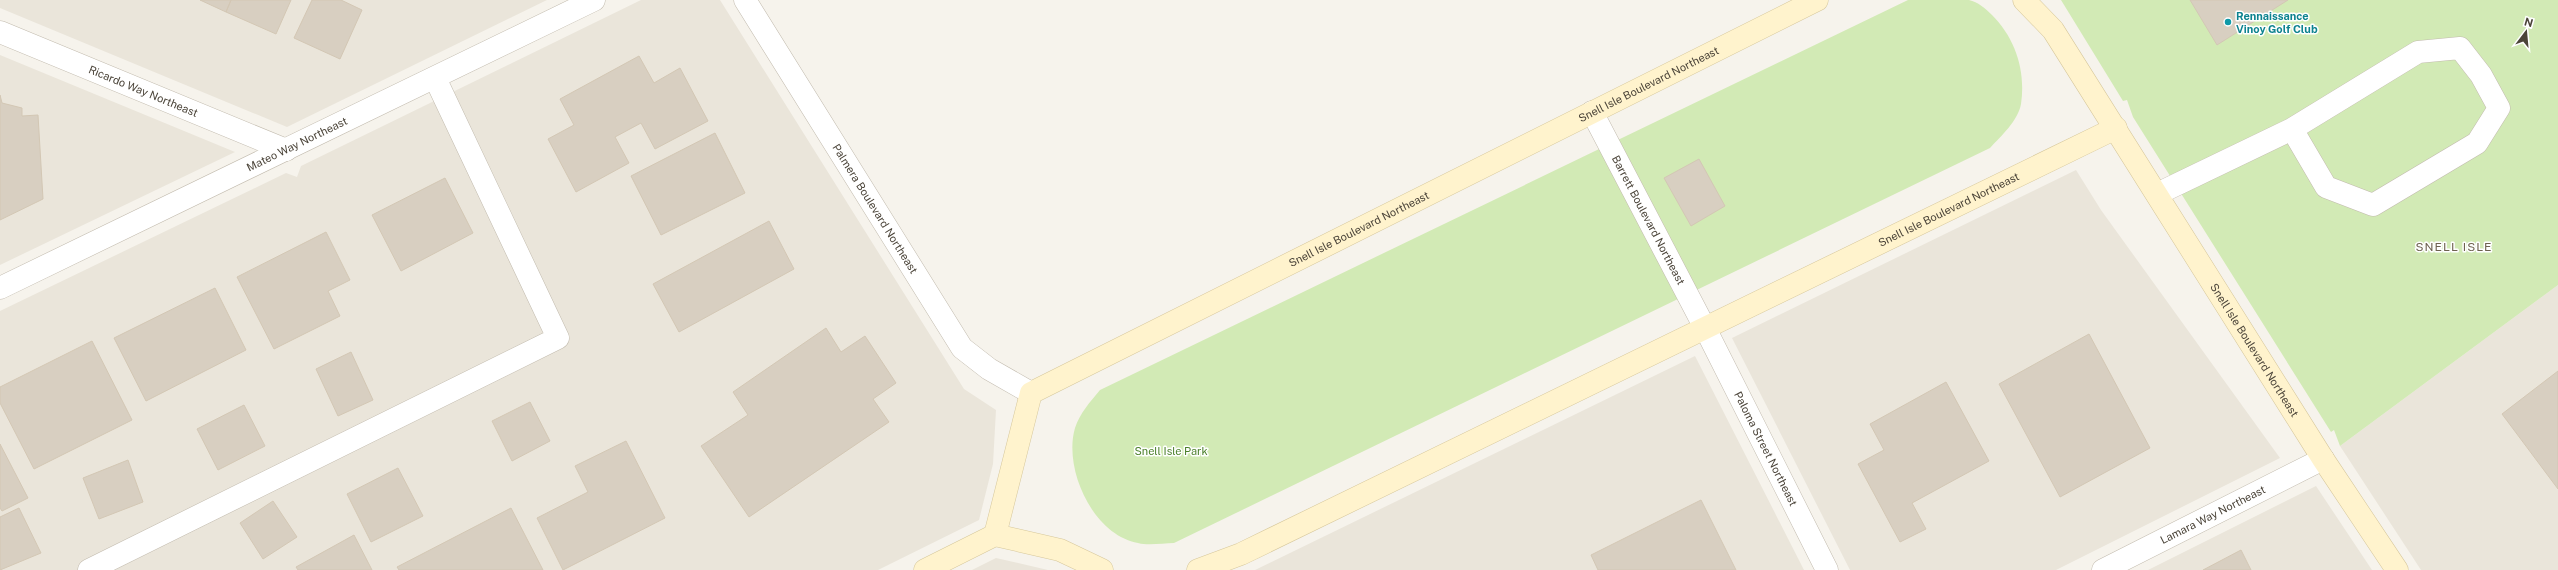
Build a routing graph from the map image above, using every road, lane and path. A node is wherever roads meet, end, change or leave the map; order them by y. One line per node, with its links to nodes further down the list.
1 (594, 0): 6 (street, Mateo Way Northeast)
2 (745, 0): 14 (street, Palmera Boulevard Northeast)
3 (1817, 0): 7 (street, Snell Isle Boulevard Northeast)
4 (2024, 0): 8 (street, Snell Isle Boulevard Northeast)
5 (0, 32): 10 (street, Ricardo Way Northeast)
6 (435, 78): 10 (street, Mateo Way Northeast); 17 (street)
7 (1592, 112): 13 (street, Barrett Boulevard Northeast); 14 (street, Snell Isle Boulevard Northeast)
8 (2116, 128): 11 (street, Snell Isle Boulevard Northeast); 13 (street, Snell Isle Boulevard Northeast)
9 (2292, 128): 9 (street); 11 (street)
10 (286, 150): 12 (street, Mateo Way Northeast)
11 (2157, 194): 15 (street, Snell Isle Boulevard Northeast)
12 (0, 288)
13 (1705, 328): 20 (street, Snell Isle Boulevard Northeast); 21 (street, Paloma Street Northeast)
14 (1031, 393): 16 (street)
15 (2323, 459): 22 (street, Lamara Way Northeast); 23 (street, Snell Isle Boulevard Northeast)
16 (995, 535): 18 (street); 19 (street)
17 (89, 570)
18 (925, 570)
19 (1102, 570)
20 (1198, 570)
21 (1827, 570)
22 (2103, 570)
23 (2397, 570)

